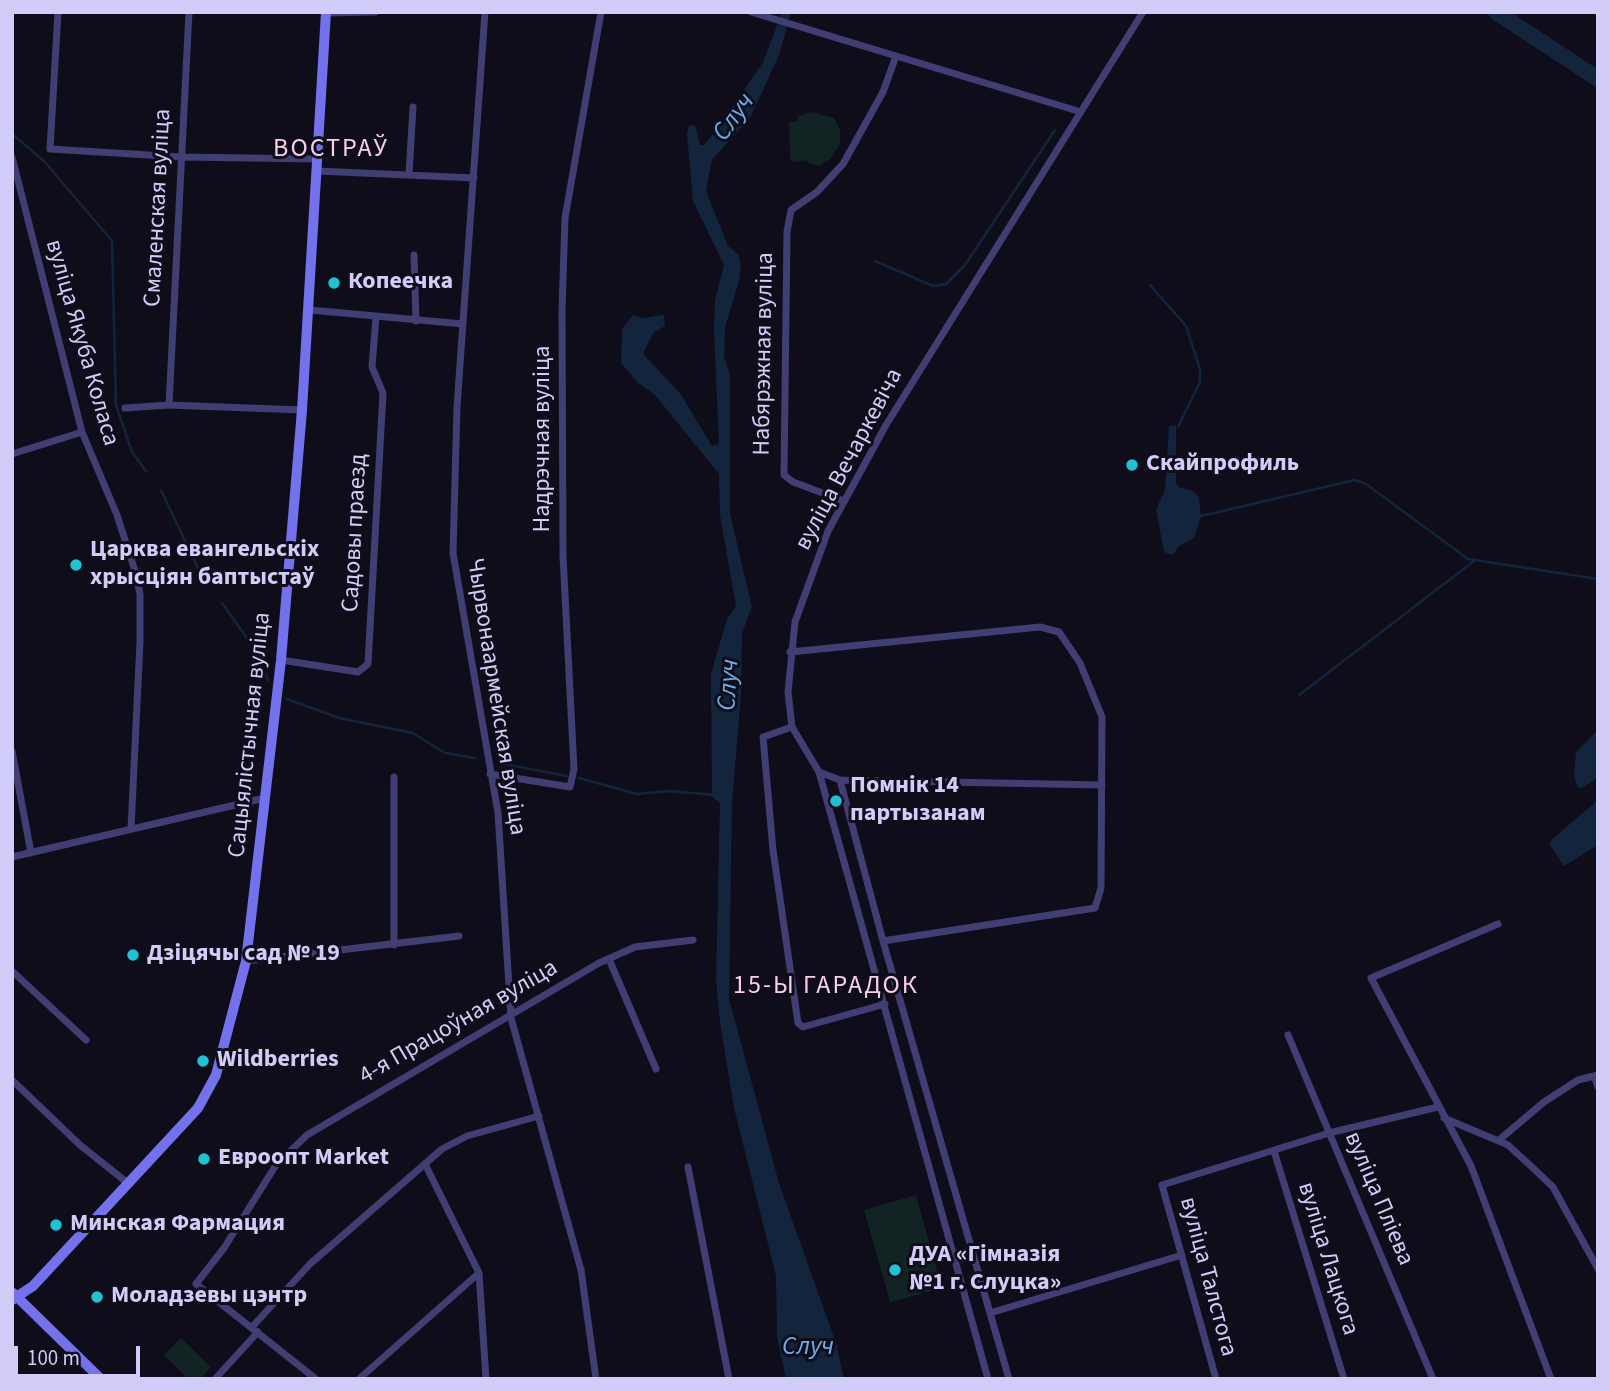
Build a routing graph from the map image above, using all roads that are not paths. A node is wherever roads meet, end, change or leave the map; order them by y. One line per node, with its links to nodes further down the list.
1 (58, 12): 13 (street)
2 (189, 12): 13 (street, Смаленская вуліца)
3 (326, 12): 4 (street); 14 (main road, Сацыялістычная вуліца)
4 (375, 12)
5 (485, 12): 17 (street, Чырвонаармейская вуліца)
6 (601, 12): 34 (street, Надрэчная вуліца)
7 (751, 12): 9 (street)
8 (1143, 12): 11 (street)
9 (896, 57): 11 (street); 28 (street, Набярэжная вуліца)
10 (413, 107): 16 (street)
11 (1081, 112): 28 (street, вуліца Вечаркевіча)
12 (12, 157): 26 (street, вуліца Якуба Коласа)
13 (181, 158): 14 (street); 23 (street, Смаленская вуліца)
14 (318, 159): 15 (main road, Сацыялістычная вуліца)
15 (317, 171): 16 (street); 19 (main road, Сацыялістычная вуліца)
16 (409, 175): 17 (street)
17 (474, 178): 22 (street, Чырвонаармейская вуліца)
18 (414, 255): 21 (street)
19 (310, 310): 20 (street); 25 (main road, Сацыялістычная вуліца)
20 (376, 317): 21 (street); 30 (street, Садовы праезд)
21 (416, 321): 22 (street)
22 (463, 324): 34 (street, Чырвонаармейская вуліца)
23 (169, 405): 24 (street); 25 (street)
24 (125, 408)
25 (302, 410): 30 (main road, Сацыялістычная вуліца)
26 (82, 432): 27 (street); 39 (street, вуліца Якуба Коласа)
27 (12, 454)
28 (844, 501): 29 (street, вуліца Вечаркевіча)
29 (790, 652): 31 (street, вуліца Вечаркевіча); 37 (street)
30 (281, 660): 38 (main road, Сацыялістычная вуліца)
31 (792, 727): 33 (street); 50 (street)
32 (12, 751): 40 (street)
33 (819, 772): 36 (street); 50 (street)
34 (490, 774): 51 (street, Чырвонаармейская вуліца)
35 (394, 776): 46 (street)
36 (841, 780): 37 (street); 45 (street)
37 (1102, 785): 45 (street)
38 (265, 798): 39 (street); 48 (main road, Сацыялістычная вуліца)
39 (131, 829): 40 (street)
40 (31, 853): 41 (street)
41 (12, 857)
42 (1498, 924): 58 (street)
43 (459, 936): 46 (street)
44 (693, 940): 47 (street, 4-я Працоўная вуліца)
45 (883, 941): 71 (street)
46 (394, 945): 48 (street)
47 (609, 959): 51 (street, 4-я Працоўная вуліца); 54 (street)
48 (246, 961): 66 (main road, Сацыялістычная вуліца)
49 (12, 971): 53 (street)
50 (885, 1004): 80 (street)
51 (511, 1018): 59 (street, Чырвонаармейская вуліца); 72 (street, 4-я Працоўная вуліца)
52 (1288, 1035): 61 (street, вуліца Пліева)
53 (86, 1040)
54 (656, 1069)
55 (1596, 1075): 57 (street); 62 (street)
56 (12, 1080): 66 (street)
57 (1598, 1087)
58 (1438, 1107): 60 (street); 61 (street)
59 (539, 1116): 64 (street); 78 (street, Чырвонаармейская вуліца)
60 (1444, 1118): 62 (street); 85 (street)
61 (1329, 1133): 63 (street); 84 (street, вуліца Пліева)
62 (1499, 1140): 68 (street)
63 (1274, 1151): 67 (street, вуліца Талстога); 83 (street, вуліца Лацкога)
64 (425, 1164): 69 (street); 72 (street)
65 (688, 1167): 79 (street)
66 (129, 1184): 70 (main road, Сацыялістычная вуліца)
67 (1182, 1255): 71 (street); 82 (street, вуліца Талстога)
68 (1598, 1269)
69 (480, 1273): 76 (street); 77 (street)
70 (14, 1297): 73 (main road)
71 (990, 1313): 81 (street)
72 (255, 1329): 74 (street); 75 (street)
73 (101, 1379)
74 (215, 1379)
75 (316, 1379)
76 (359, 1379)
77 (486, 1379)
78 (596, 1379)
79 (729, 1379)
80 (988, 1379)
81 (1009, 1379)
82 (1216, 1379)
83 (1344, 1379)
84 (1433, 1379)
85 (1551, 1379)

